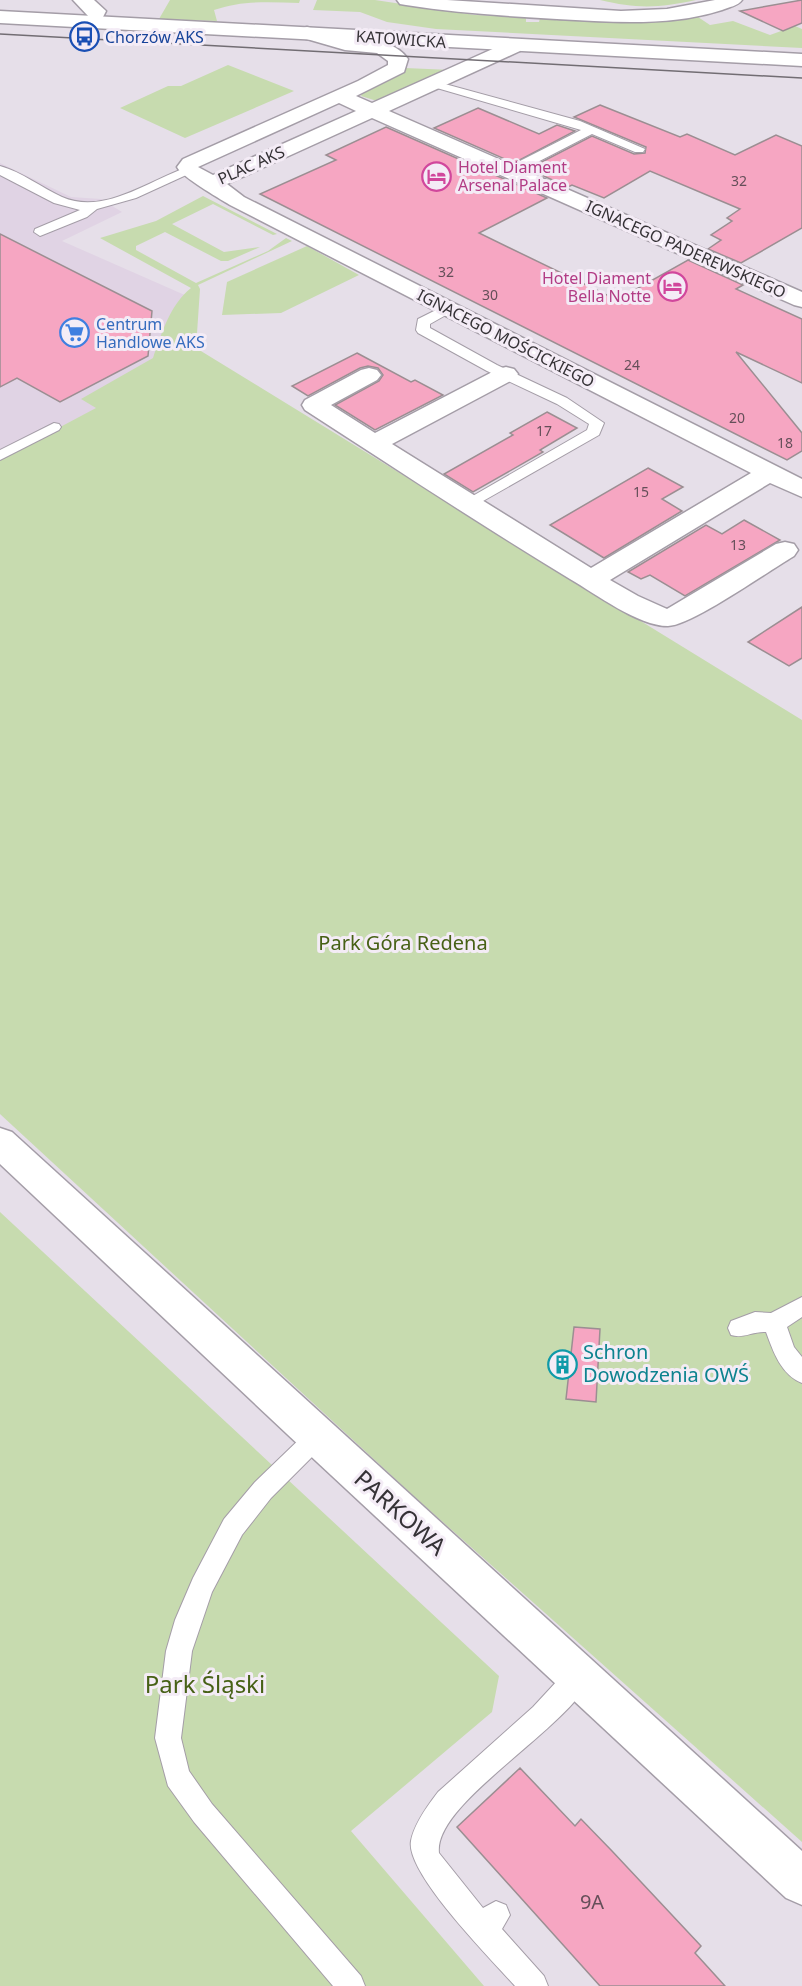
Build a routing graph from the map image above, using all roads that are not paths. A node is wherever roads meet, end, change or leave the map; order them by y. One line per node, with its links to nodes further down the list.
1 (82, 0): 4 (street)
2 (406, 0): 3 (street)
3 (733, 0)
4 (96, 13)
5 (0, 17): 6 (street, KATOWICKA)
6 (307, 33): 7 (street, KATOWICKA); 10 (street, PLAC AKS)
7 (513, 46): 8 (street, KATOWICKA); 9 (street, PLAC AKS)
8 (802, 60)
9 (434, 84): 11 (street, PLAC AKS); 12 (lane)
10 (339, 96): 11 (street); 16 (street, PLAC AKS)
11 (373, 111): 17 (street, PLAC AKS); 20 (street, IGNACEGO PADEREWSKIEGO)
12 (591, 130): 13 (lane); 14 (lane)
13 (639, 149)
14 (520, 166)
15 (0, 170): 18 (lane)
16 (189, 171): 17 (street, PLAC AKS); 18 (lane)
17 (212, 183): 21 (street, IGNACEGO MOŚCICKIEGO)
18 (92, 207): 19 (lane)
19 (40, 231)
20 (802, 300)
21 (448, 308): 22 (lane); 27 (street, IGNACEGO MOŚCICKIEGO)
22 (506, 374): 25 (street); 29 (lane)
23 (369, 375): 25 (street)
24 (54, 427): 26 (lane)
25 (374, 444): 29 (street)
26 (0, 456)
27 (770, 472): 28 (street, IGNACEGO MOŚCICKIEGO); 31 (street)
28 (802, 489)
29 (470, 504): 31 (street)
30 (785, 550): 31 (street)
31 (591, 580)
32 (0, 1142): 37 (street, PARKOWA)
33 (802, 1306): 34 (lane)
34 (774, 1323): 35 (lane); 36 (lane)
35 (739, 1328)
36 (802, 1373)
37 (317, 1437): 38 (street, PARKOWA); 40 (lane)
38 (579, 1676): 39 (street, PARKOWA); 41 (lane)
39 (802, 1882)
40 (351, 1986)
41 (534, 1986)

